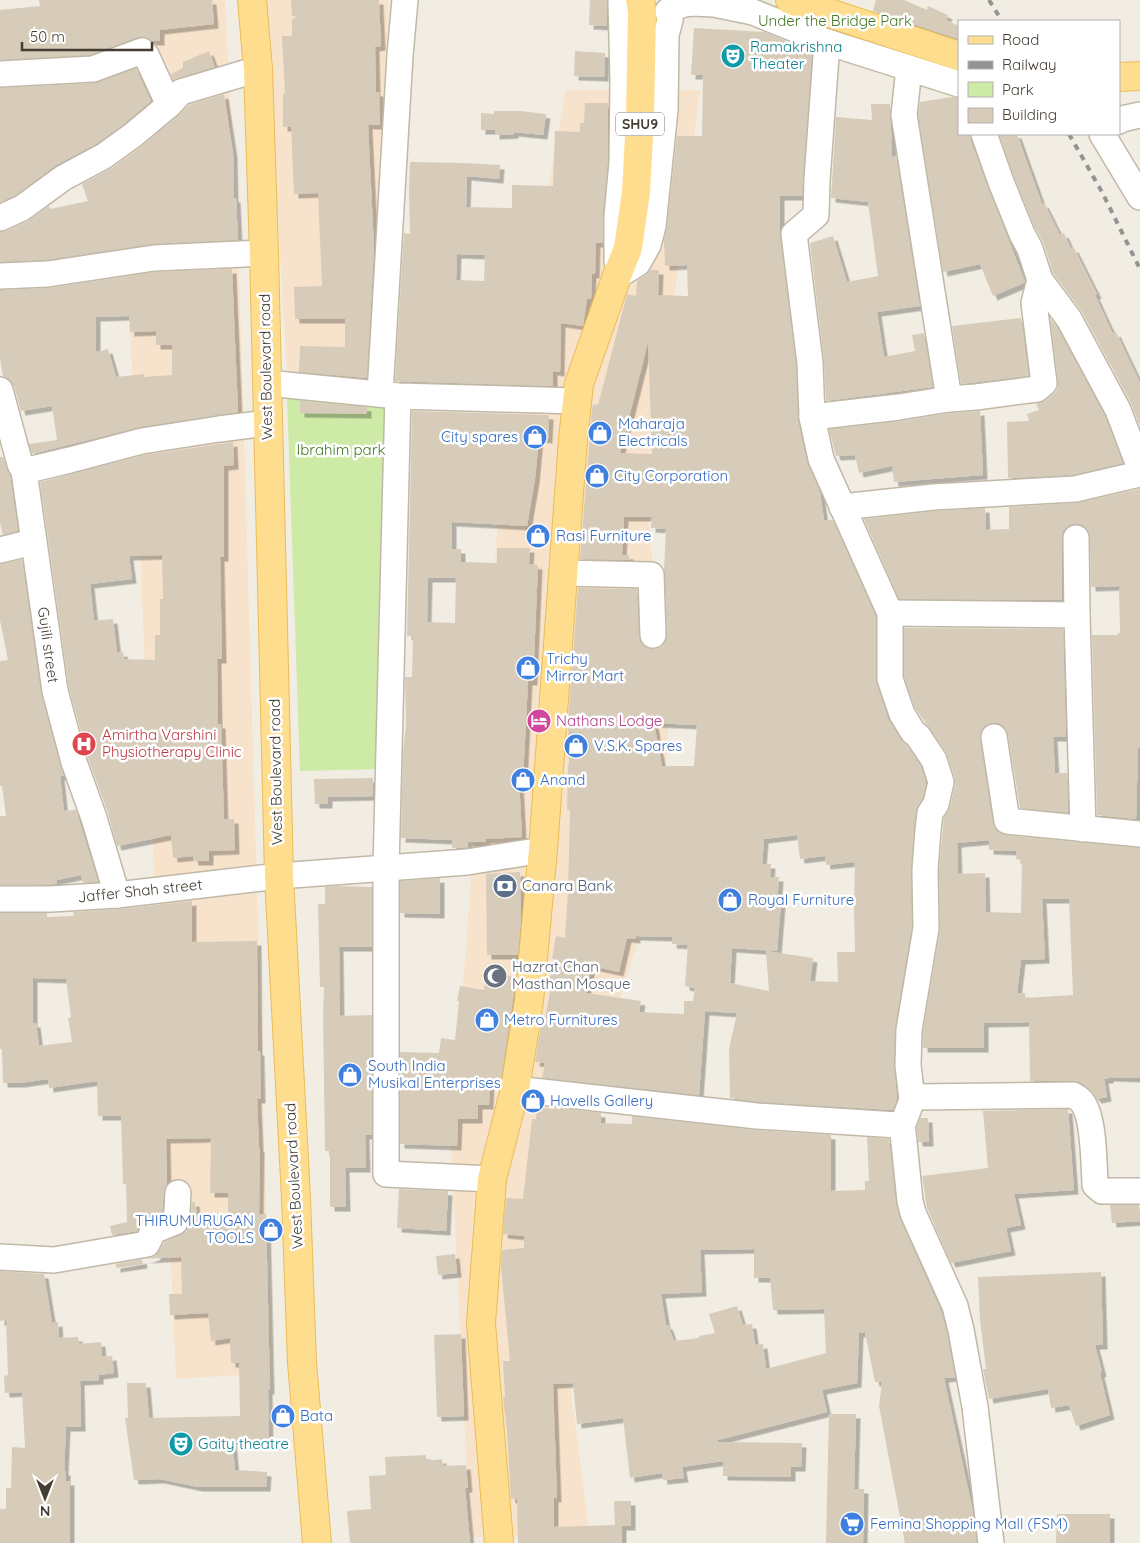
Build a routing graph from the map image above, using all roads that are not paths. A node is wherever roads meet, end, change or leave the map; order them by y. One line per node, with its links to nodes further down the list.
1 (252, 0): 11 (main road, West Boulevard road)
2 (405, 0): 30 (street)
3 (790, 0): 8 (main road)
4 (816, 0): 6 (street)
5 (647, 4): 7 (street); 26 (main road, SHU9); 26 (street); 26 (street)
6 (841, 8)
7 (827, 42): 9 (street); 33 (street)
8 (958, 56)
9 (909, 68): 16 (street); 31 (street)
10 (1140, 68): 12 (street)
11 (258, 70): 17 (street); 24 (main road, West Boulevard road)
12 (1120, 70)
13 (0, 74): 17 (street)
14 (1140, 76): 15 (main road)
15 (1120, 77)
16 (958, 84)
17 (168, 105): 23 (street)
18 (1140, 115): 19 (street)
19 (1120, 120)
20 (984, 135): 27 (street)
21 (1103, 135): 22 (street)
22 (1140, 197)
23 (0, 218)
24 (264, 253): 25 (street); 28 (main road, West Boulevard road)
25 (0, 276)
26 (617, 276): 32 (main road, SHU9)
27 (1040, 280): 31 (street); 35 (street)
28 (267, 384): 30 (street); 34 (main road, West Boulevard road)
29 (0, 390): 36 (street, Gujili street)
30 (389, 395): 32 (street); 50 (street)
31 (949, 399): 33 (street)
32 (577, 401): 42 (main road, SHU9)
33 (812, 417): 38 (street)
34 (267, 423): 36 (street); 51 (main road, West Boulevard road)
35 (1140, 468)
36 (24, 471): 40 (street, Gujili street)
37 (1140, 474): 38 (street)
38 (842, 507): 43 (street)
39 (1076, 538): 44 (street)
40 (33, 542): 41 (street); 52 (street, Gujili street)
41 (0, 550)
42 (563, 573): 45 (street); 49 (main road, SHU9)
43 (890, 613): 44 (street); 55 (street)
44 (1077, 615): 47 (street)
45 (653, 635)
46 (994, 737): 47 (street)
47 (1083, 829): 48 (street)
48 (1140, 834)
49 (543, 850): 50 (street, Jaffer Shah street); 54 (main road, SHU9)
50 (386, 868): 51 (street, Jaffer Shah street); 57 (street)
51 (279, 876): 52 (street, Jaffer Shah street); 61 (main road, West Boulevard road)
52 (117, 896): 53 (street, Jaffer Shah street)
53 (0, 899)
54 (515, 1089): 56 (street); 57 (main road, SHU9)
55 (912, 1100): 56 (street); 58 (street)
56 (902, 1123): 63 (street)
57 (492, 1179): 62 (main road, SHU9)
58 (1140, 1191)
59 (178, 1193): 60 (street)
60 (0, 1258)
61 (316, 1543)
62 (499, 1543)
63 (990, 1543)

